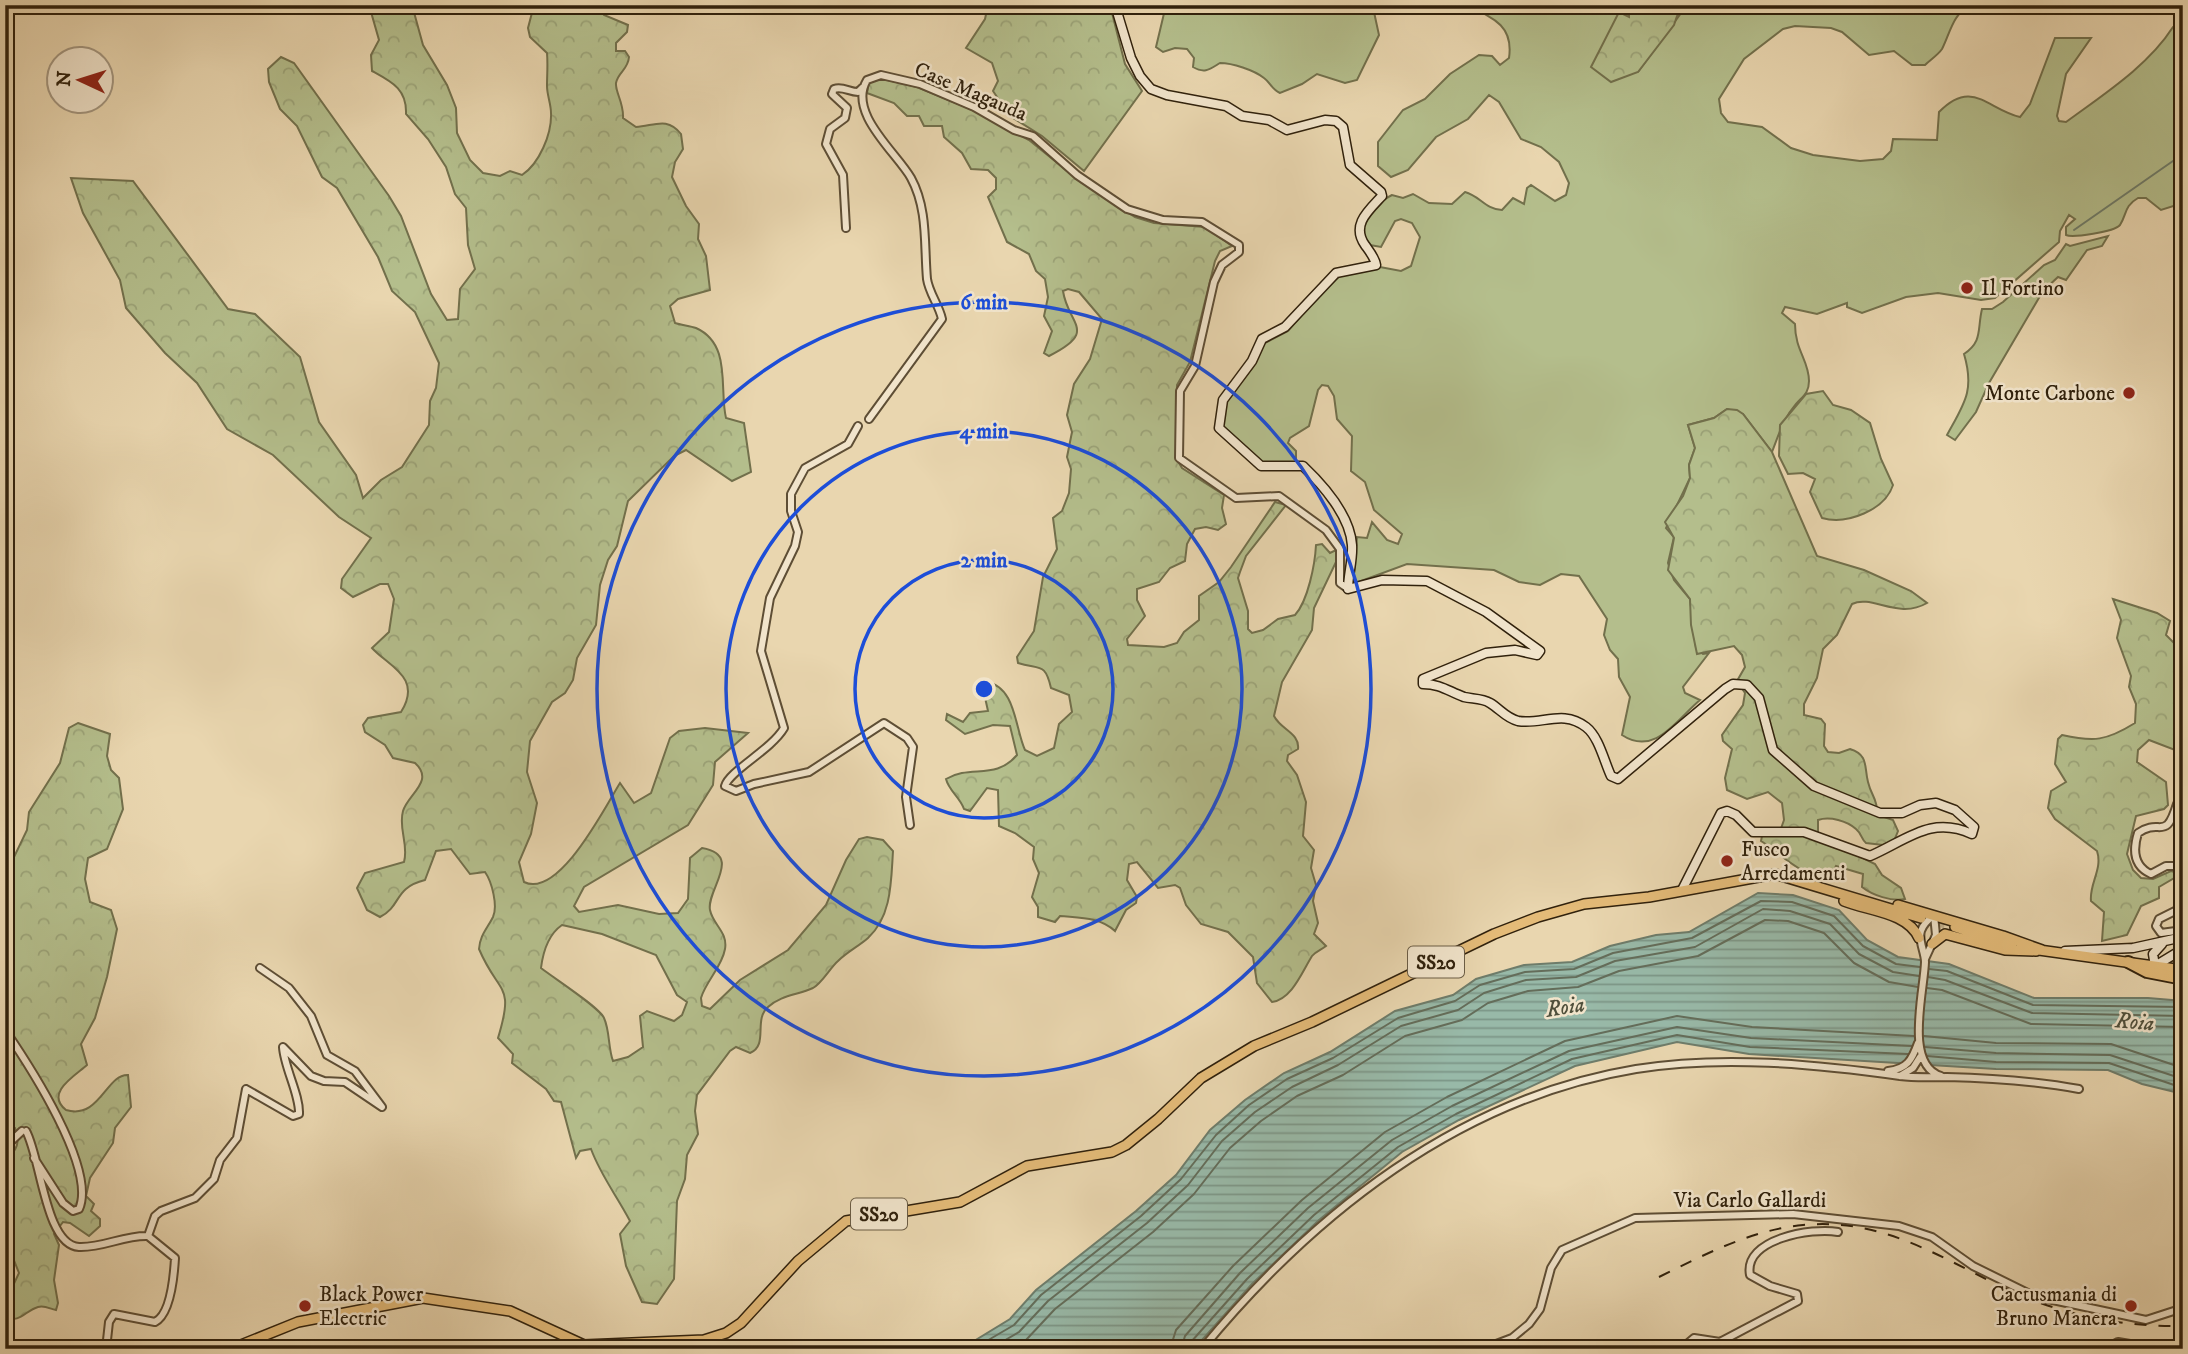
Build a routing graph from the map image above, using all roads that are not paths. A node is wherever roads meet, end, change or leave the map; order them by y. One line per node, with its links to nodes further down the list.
1 (1115, 5): 6 (main road)
2 (862, 88): 3 (street); 4 (street); 6 (street, Case Magauda)
3 (846, 228)
4 (869, 419)
5 (858, 426): 8 (street)
6 (1346, 588): 11 (main road)
7 (2177, 804): 9 (street)
8 (910, 825)
9 (2183, 866)
10 (1785, 875): 11 (main road, SS20); 13 (main road); 14 (main road, SS20); 17 (main road)
11 (1682, 890): 45 (main road, SS20)
12 (2183, 907): 16 (street)
13 (1934, 915): 17 (street); 19 (street); 22 (main road)
14 (1921, 918)
15 (1945, 924): 22 (main road)
16 (2183, 930)
17 (1918, 932): 24 (street)
18 (2183, 937): 20 (main road)
19 (1935, 939): 22 (main road); 24 (street)
20 (2163, 943): 23 (main road); 26 (main road)
21 (2183, 948): 26 (main road)
22 (2042, 950): 23 (main road)
23 (2055, 952): 25 (main road)
24 (1925, 959): 31 (street)
25 (2128, 962): 26 (main road); 29 (highway)
26 (2155, 966): 28 (main road)
27 (260, 968): 43 (street)
28 (2183, 970)
29 (2183, 979)
30 (5, 1030): 39 (street)
31 (1917, 1058): 32 (street); 35 (street)
32 (1909, 1068): 33 (street); 34 (street); 36 (street)
33 (1882, 1072): 34 (street); 49 (street)
34 (1900, 1076): 36 (street)
35 (1945, 1077): 36 (street); 37 (street)
36 (1919, 1078)
37 (2079, 1089)
38 (5, 1147): 39 (street)
39 (34, 1158): 43 (street)
40 (1802, 1214): 41 (street); 44 (street, Via Carlo Gallardi); 50 (street, Via Carlo Gallardi)
41 (1803, 1232): 42 (street); 51 (street)
42 (1838, 1232)
43 (148, 1236): 47 (street)
44 (2183, 1308)
45 (661, 1346): 48 (main road, SS20)
46 (2183, 1346): 52 (street)
47 (107, 1349)
48 (231, 1349)
49 (1202, 1349)
50 (1483, 1349)
51 (1681, 1349)
52 (2105, 1349)

